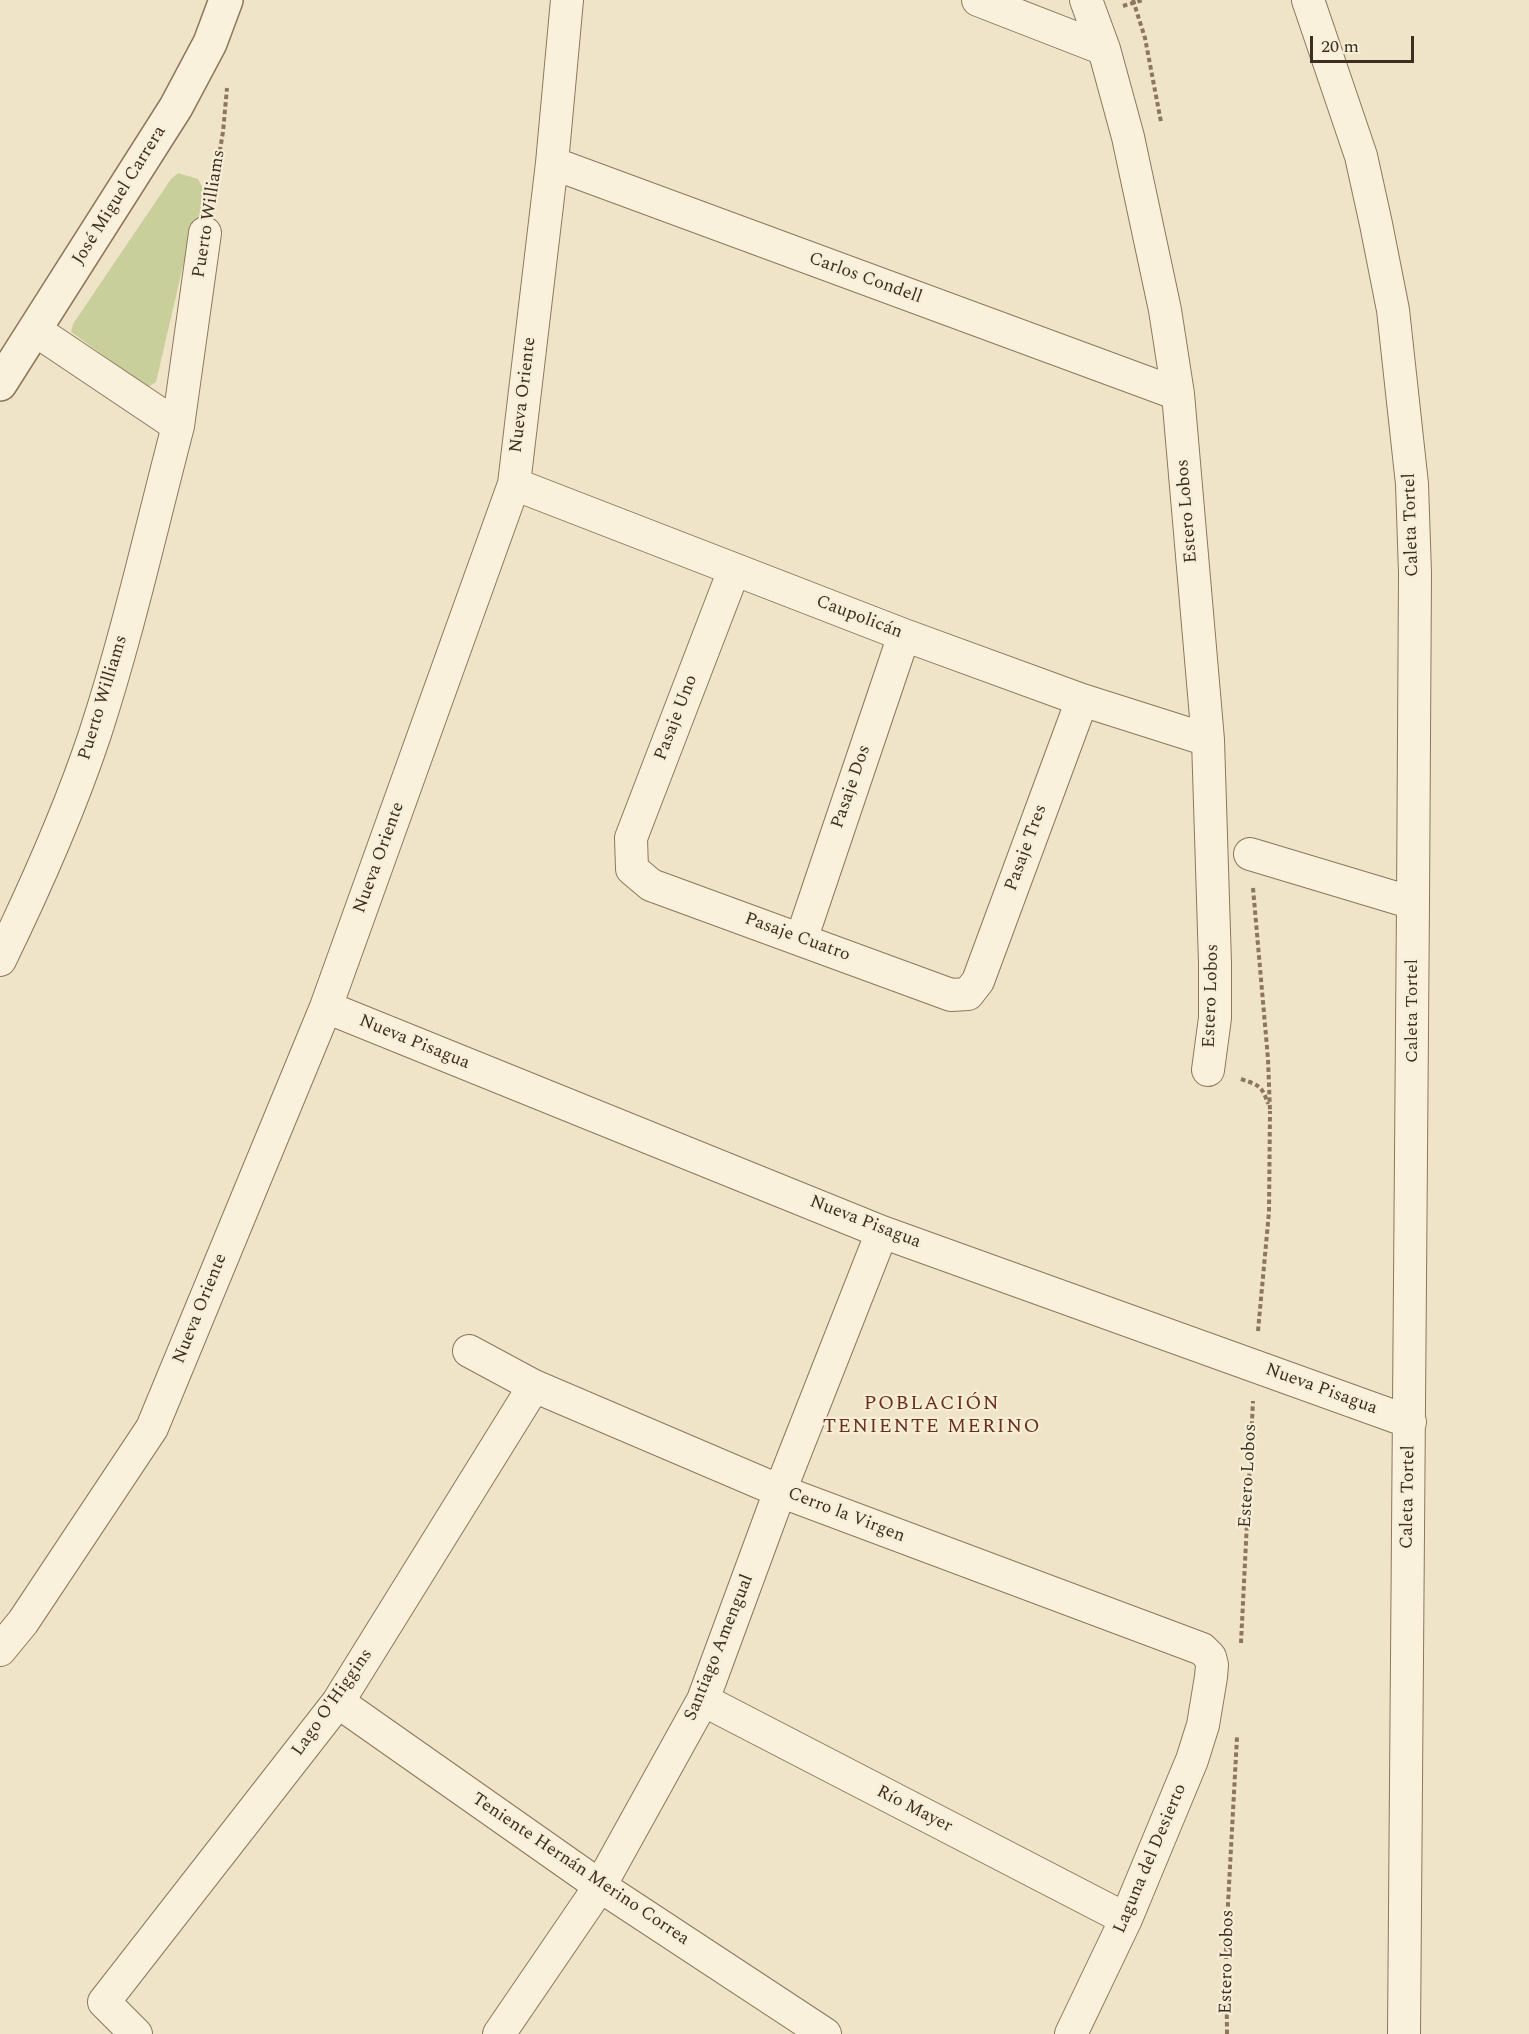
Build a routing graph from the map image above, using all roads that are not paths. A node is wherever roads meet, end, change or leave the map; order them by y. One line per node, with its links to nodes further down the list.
1 (226, 0): 9 (street, José Miguel Carrera)
2 (567, 0): 7 (street, Nueva Oriente)
3 (978, 0): 6 (street)
4 (1086, 0): 6 (street, Estero Lobos)
5 (1308, 0): 20 (street, Caleta Tortel)
6 (1104, 49): 11 (street, Estero Lobos)
7 (552, 163): 11 (street, Carlos Condell); 13 (street, Nueva Oriente)
8 (206, 233): 12 (street, Puerto Williams)
9 (35, 330): 10 (street, José Miguel Carrera); 12 (street)
10 (0, 384)
11 (1178, 394): 17 (street, Estero Lobos)
12 (178, 426): 22 (street, Puerto Williams)
13 (514, 484): 14 (street, Caupolicán); 24 (street, Nueva Oriente)
14 (734, 570): 15 (street, Caupolicán); 19 (street, Pasaje Uno)
15 (904, 635): 16 (street, Caupolicán); 21 (street, Pasaje Dos)
16 (1082, 700): 17 (street, Caupolicán); 23 (street, Pasaje Tres)
17 (1208, 740): 25 (street, Estero Lobos)
18 (1250, 854): 20 (street)
19 (632, 868): 21 (street, Pasaje Cuatro)
20 (1413, 903): 29 (street, Caleta Tortel)
21 (801, 940): 23 (street, Pasaje Cuatro)
22 (0, 960)
23 (968, 994)
24 (326, 1007): 26 (street, Nueva Pisagua); 31 (street, Nueva Oriente)
25 (1208, 1070)
26 (882, 1232): 29 (street, Nueva Pisagua); 30 (street, Santiago Amengual)
27 (469, 1351): 28 (street, Cerro la Virgen)
28 (534, 1386): 30 (street, Cerro la Virgen); 34 (street, Lago O'Higgins)
29 (1410, 1422): 41 (street, Caleta Tortel)
30 (780, 1491): 32 (street, Cerro la Virgen); 33 (street, Santiago Amengual)
31 (0, 1650)
32 (1211, 1677): 36 (street, Laguna del Desierto)
33 (703, 1700): 35 (street, Santiago Amengual); 36 (street, Río Mayer)
34 (338, 1702): 35 (street, Teniente Hernán Merino Correa); 37 (street, Lago O'Higgins)
35 (600, 1886): 38 (street, Santiago Amengual); 39 (street, Teniente Hernán Merino Correa)
36 (1126, 1919): 40 (street, Laguna del Desierto)
37 (136, 2034)
38 (499, 2034)
39 (825, 2034)
40 (1071, 2034)
41 (1404, 2034)

